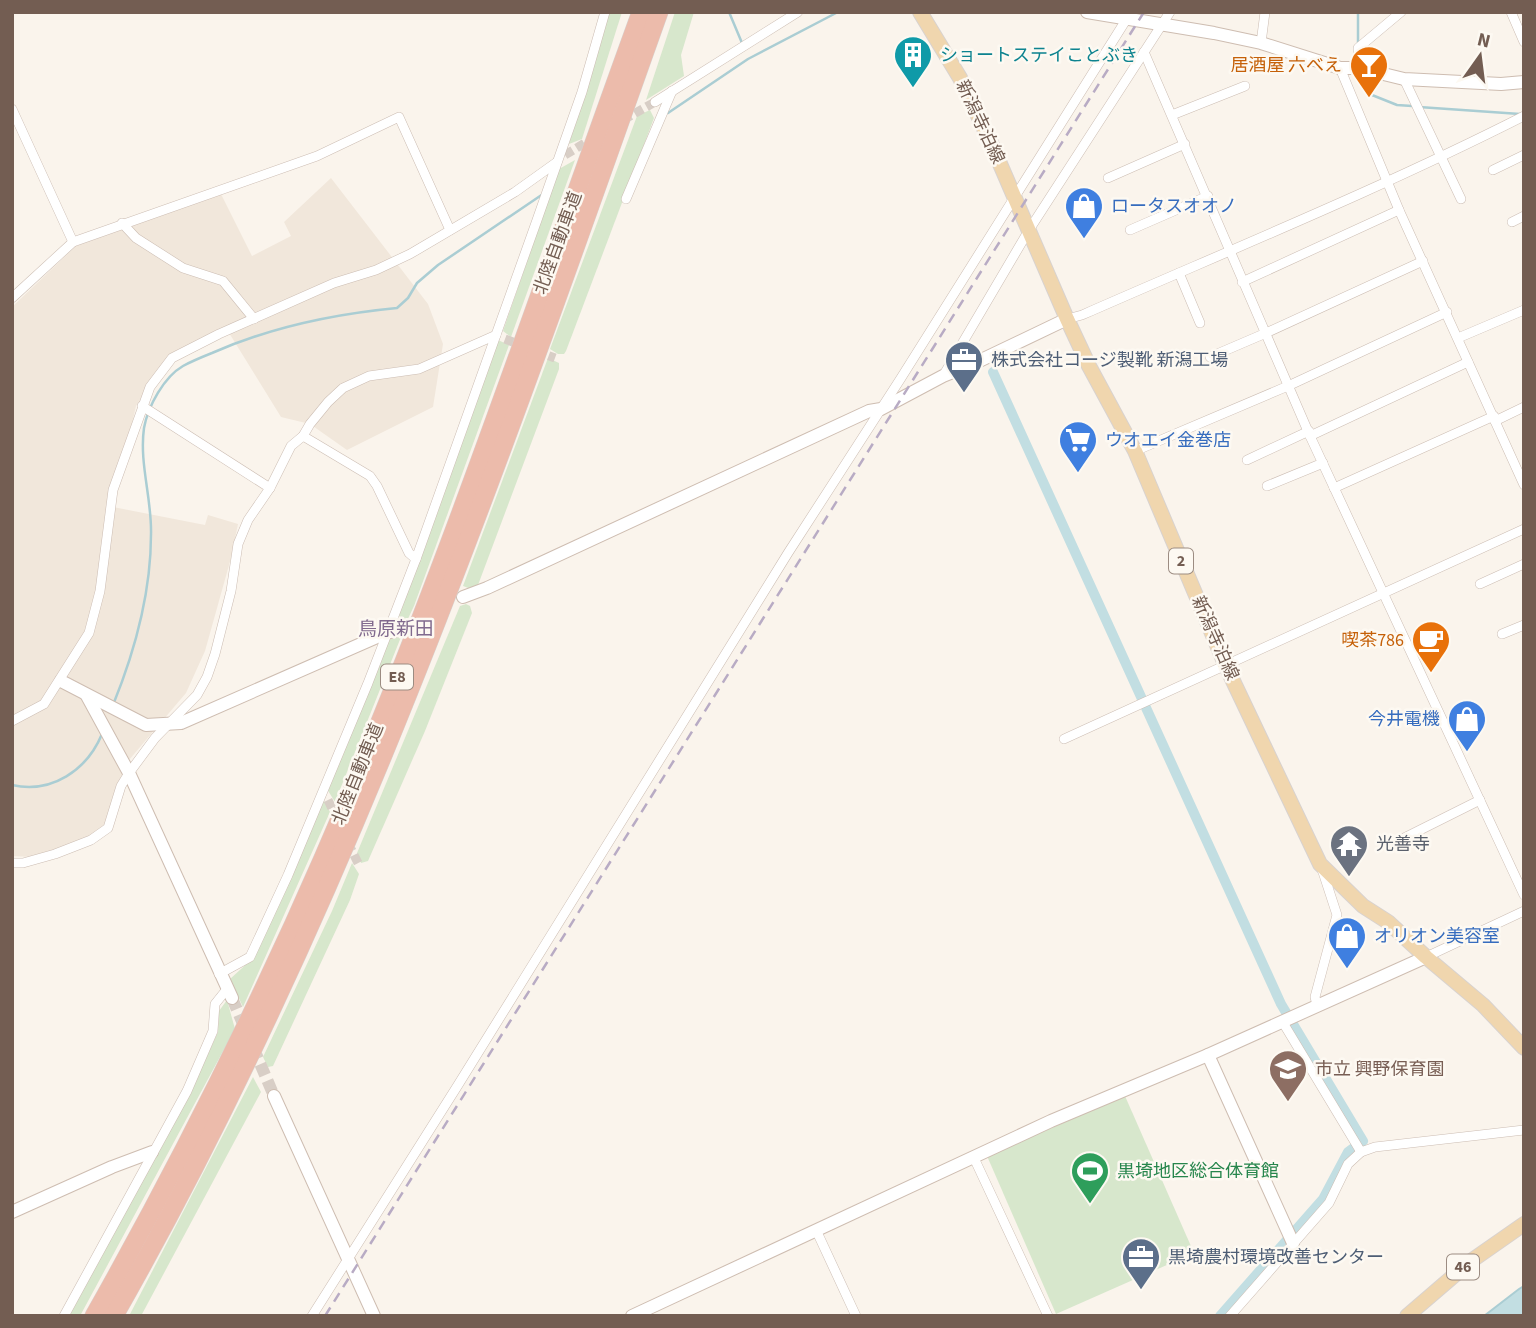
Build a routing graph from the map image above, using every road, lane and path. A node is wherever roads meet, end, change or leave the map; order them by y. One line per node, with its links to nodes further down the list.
1 (605, 12): 30 (street)
2 (641, 12): 117 (highway, 北陸自動車道 / E8)
3 (659, 12): 118 (highway, 北陸自動車道 / E8)
4 (799, 12): 21 (street)
5 (920, 12): 35 (main road, 新潟寺泊線 / 2)
6 (1089, 12): 11 (street)
7 (1170, 12): 12 (street)
8 (1265, 12): 14 (street)
9 (1401, 12): 17 (street)
10 (1511, 12): 13 (street)
11 (1129, 15): 12 (street); 35 (street)
12 (1162, 25): 14 (street); 15 (street)
13 (1524, 42)
14 (1261, 43): 16 (street)
15 (1144, 52): 24 (street); 43 (street)
16 (1340, 68): 17 (street); 33 (street)
17 (1359, 68): 18 (street)
18 (1404, 79): 19 (street); 29 (street)
19 (1524, 82)
20 (1245, 86): 24 (street)
21 (672, 90): 22 (street); 36 (street)
22 (655, 102)
23 (12, 109): 45 (street)
24 (1172, 115): 26 (street)
25 (1524, 116): 29 (street)
26 (1185, 144): 32 (street); 34 (street)
27 (565, 155): 30 (street)
28 (1524, 155): 31 (street)
29 (1441, 156): 33 (street); 37 (street)
30 (557, 162): 42 (street); 57 (street)
31 (1493, 170)
32 (1108, 178)
33 (1387, 180): 38 (street); 46 (street)
34 (1208, 196): 44 (street); 46 (street)
35 (1014, 197): 43 (main road, 新潟寺泊線 / 2); 65 (street)
36 (626, 199)
37 (1461, 199)
38 (1399, 210): 47 (street); 49 (street)
39 (1524, 216): 40 (street)
40 (1512, 222)
41 (122, 223): 42 (street); 45 (street); 53 (street)
42 (450, 230): 53 (street)
43 (1029, 230): 54 (main road, 新潟寺泊線 / 2); 61 (street)
44 (1130, 230)
45 (73, 242): 50 (street)
46 (1232, 250): 48 (street); 49 (street)
47 (1423, 261): 52 (street); 56 (street)
48 (1179, 273): 54 (street); 55 (street)
49 (1242, 282): 56 (street)
50 (12, 298)
51 (1524, 310): 58 (street)
52 (1447, 312): 58 (street); 62 (street)
53 (254, 319): 63 (street)
54 (1067, 319): 61 (street); 69 (main road, 新潟寺泊線 / 2)
55 (1200, 323)
56 (1266, 333): 59 (street); 62 (street)
57 (501, 337): 68 (street); 77 (street)
58 (1458, 338): 60 (street)
59 (1210, 357)
60 (1468, 362): 66 (street); 67 (street)
61 (943, 376): 65 (street)
62 (1288, 386): 67 (street); 69 (street)
63 (142, 406): 74 (street); 87 (street)
64 (1524, 407): 66 (street)
65 (881, 410): 81 (street); 115 (street)
66 (1494, 418): 72 (street); 75 (street)
67 (1310, 433): 70 (street); 71 (street)
68 (303, 436): 74 (street); 77 (street)
69 (1135, 451): 86 (main road, 新潟寺泊線 / 2)
70 (1247, 460)
71 (1323, 463): 73 (street); 75 (street)
72 (1524, 485)
73 (1267, 486)
74 (270, 488): 90 (street)
75 (1334, 488): 80 (street)
76 (1524, 530): 80 (street)
77 (416, 559): 84 (street)
78 (1524, 564): 79 (street)
79 (1480, 584)
80 (1383, 594): 86 (street); 93 (street)
81 (463, 597)
82 (1524, 625): 85 (street)
83 (400, 630): 84 (street)
84 (386, 633): 90 (street); 100 (street)
85 (1502, 634)
86 (1225, 664): 91 (street); 96 (main road, 新潟寺泊線 / 2)
87 (61, 681): 88 (street); 89 (street)
88 (86, 695): 90 (street); 92 (street)
89 (12, 720)
90 (169, 723): 92 (street)
91 (1064, 739)
92 (129, 773): 95 (street); 100 (street)
93 (1480, 800): 94 (street); 97 (street)
94 (1404, 838)
95 (12, 863)
96 (1320, 864): 99 (main road, 新潟寺泊線 / 2); 102 (street)
97 (1524, 895)
98 (1524, 911): 99 (street)
99 (1426, 957): 102 (street); 104 (main road, 新潟寺泊線 / 2)
100 (219, 974): 101 (street)
101 (229, 993): 108 (street)
102 (1317, 1005): 103 (street)
103 (1282, 1021): 105 (street); 109 (street)
104 (1524, 1048)
105 (1208, 1055): 110 (street); 114 (street)
106 (274, 1096): 115 (street)
107 (1524, 1130): 109 (street)
108 (152, 1152): 111 (street); 116 (street)
109 (1361, 1152): 114 (street)
110 (974, 1158): 113 (street); 123 (street)
111 (12, 1212)
112 (1524, 1223): 125 (main road, 46)
113 (817, 1232): 121 (street); 122 (street)
114 (1293, 1243): 124 (street)
115 (349, 1258): 119 (street); 120 (street)
116 (64, 1316)
117 (94, 1316)
118 (114, 1316)
119 (312, 1316)
120 (374, 1316)
121 (632, 1316)
122 (856, 1316)
123 (1048, 1316)
124 (1230, 1316)
125 (1407, 1316)

